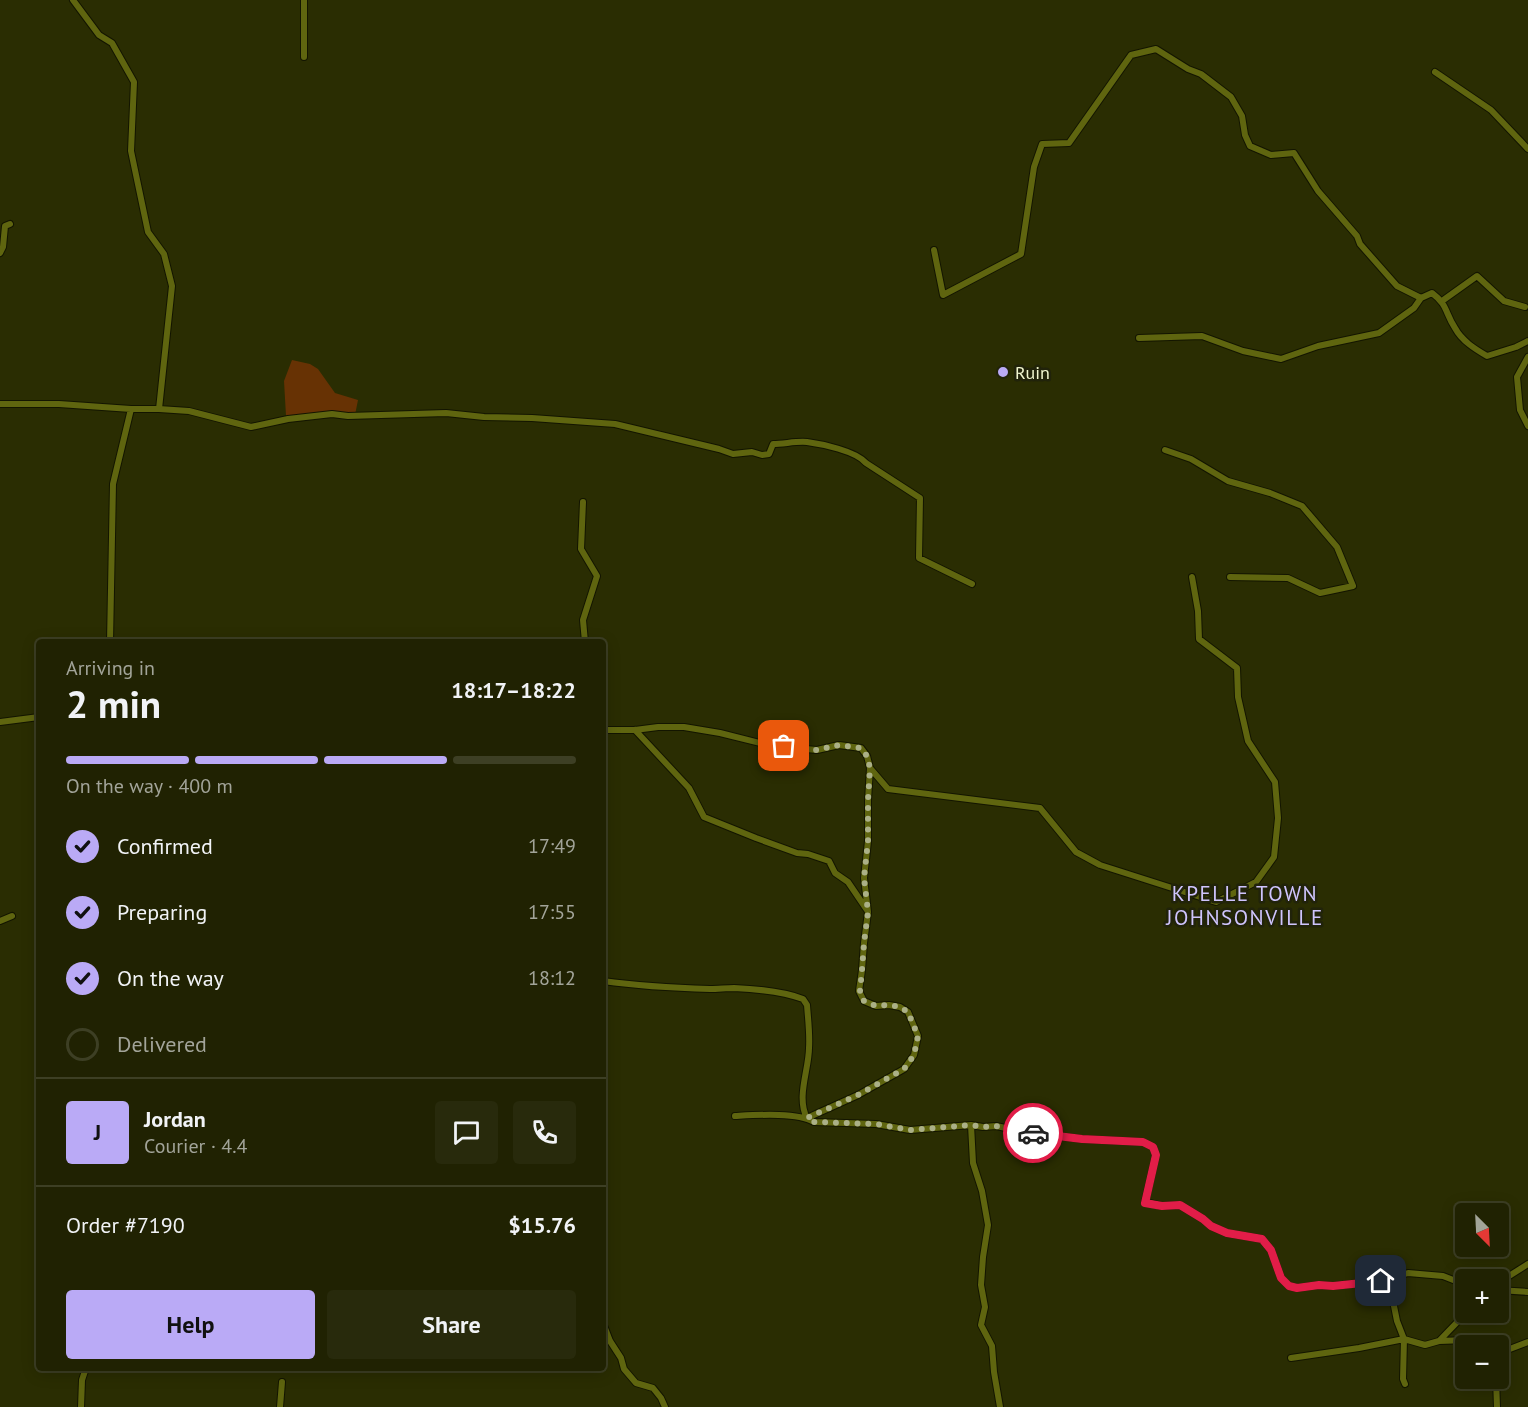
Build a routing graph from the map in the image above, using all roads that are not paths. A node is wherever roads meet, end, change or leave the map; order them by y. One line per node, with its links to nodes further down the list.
1 (74, 0): 17 (street)
2 (304, 0): 3 (street)
3 (304, 57)
4 (1435, 72): 5 (street)
5 (1528, 149)
6 (10, 224): 8 (street)
7 (934, 250): 9 (street)
8 (0, 253)
9 (1421, 298): 10 (street); 12 (street)
10 (1442, 300): 11 (street); 13 (street)
11 (1525, 307)
12 (1139, 338)
13 (1528, 341)
14 (1528, 357): 18 (street)
15 (0, 404): 16 (street)
16 (131, 409): 17 (street); 24 (street)
17 (159, 409): 23 (street)
18 (1528, 426)
19 (1165, 450): 22 (street)
20 (583, 502): 25 (street)
21 (1192, 577): 30 (street)
22 (1230, 577)
23 (972, 584)
24 (110, 639)
25 (585, 639)
26 (36, 717): 27 (street)
27 (0, 722)
28 (606, 730): 29 (street)
29 (635, 730): 30 (street); 31 (street)
30 (870, 768): 31 (street)
31 (868, 912): 36 (street)
32 (12, 916): 33 (street)
33 (0, 921)
34 (606, 981): 36 (street)
35 (735, 1116): 36 (street)
36 (807, 1118): 37 (street)
37 (972, 1125): 40 (street); 59 (street)
38 (1528, 1264): 39 (street)
39 (1509, 1276)
40 (1381, 1281): 41 (street); 46 (street)
41 (1455, 1281)
42 (1509, 1291): 43 (street)
43 (1528, 1292)
44 (1456, 1323): 48 (street)
45 (606, 1330): 58 (street)
46 (1404, 1339): 48 (street); 51 (street); 54 (street)
47 (1455, 1340): 48 (street)
48 (1439, 1341)
49 (1528, 1342): 50 (street)
50 (1509, 1349)
51 (1291, 1359)
52 (85, 1371): 56 (street)
53 (282, 1382): 57 (street)
54 (1405, 1384)
55 (1496, 1389): 60 (street)
56 (81, 1407)
57 (280, 1407)
58 (665, 1407)
59 (1000, 1407)
60 (1497, 1407)

